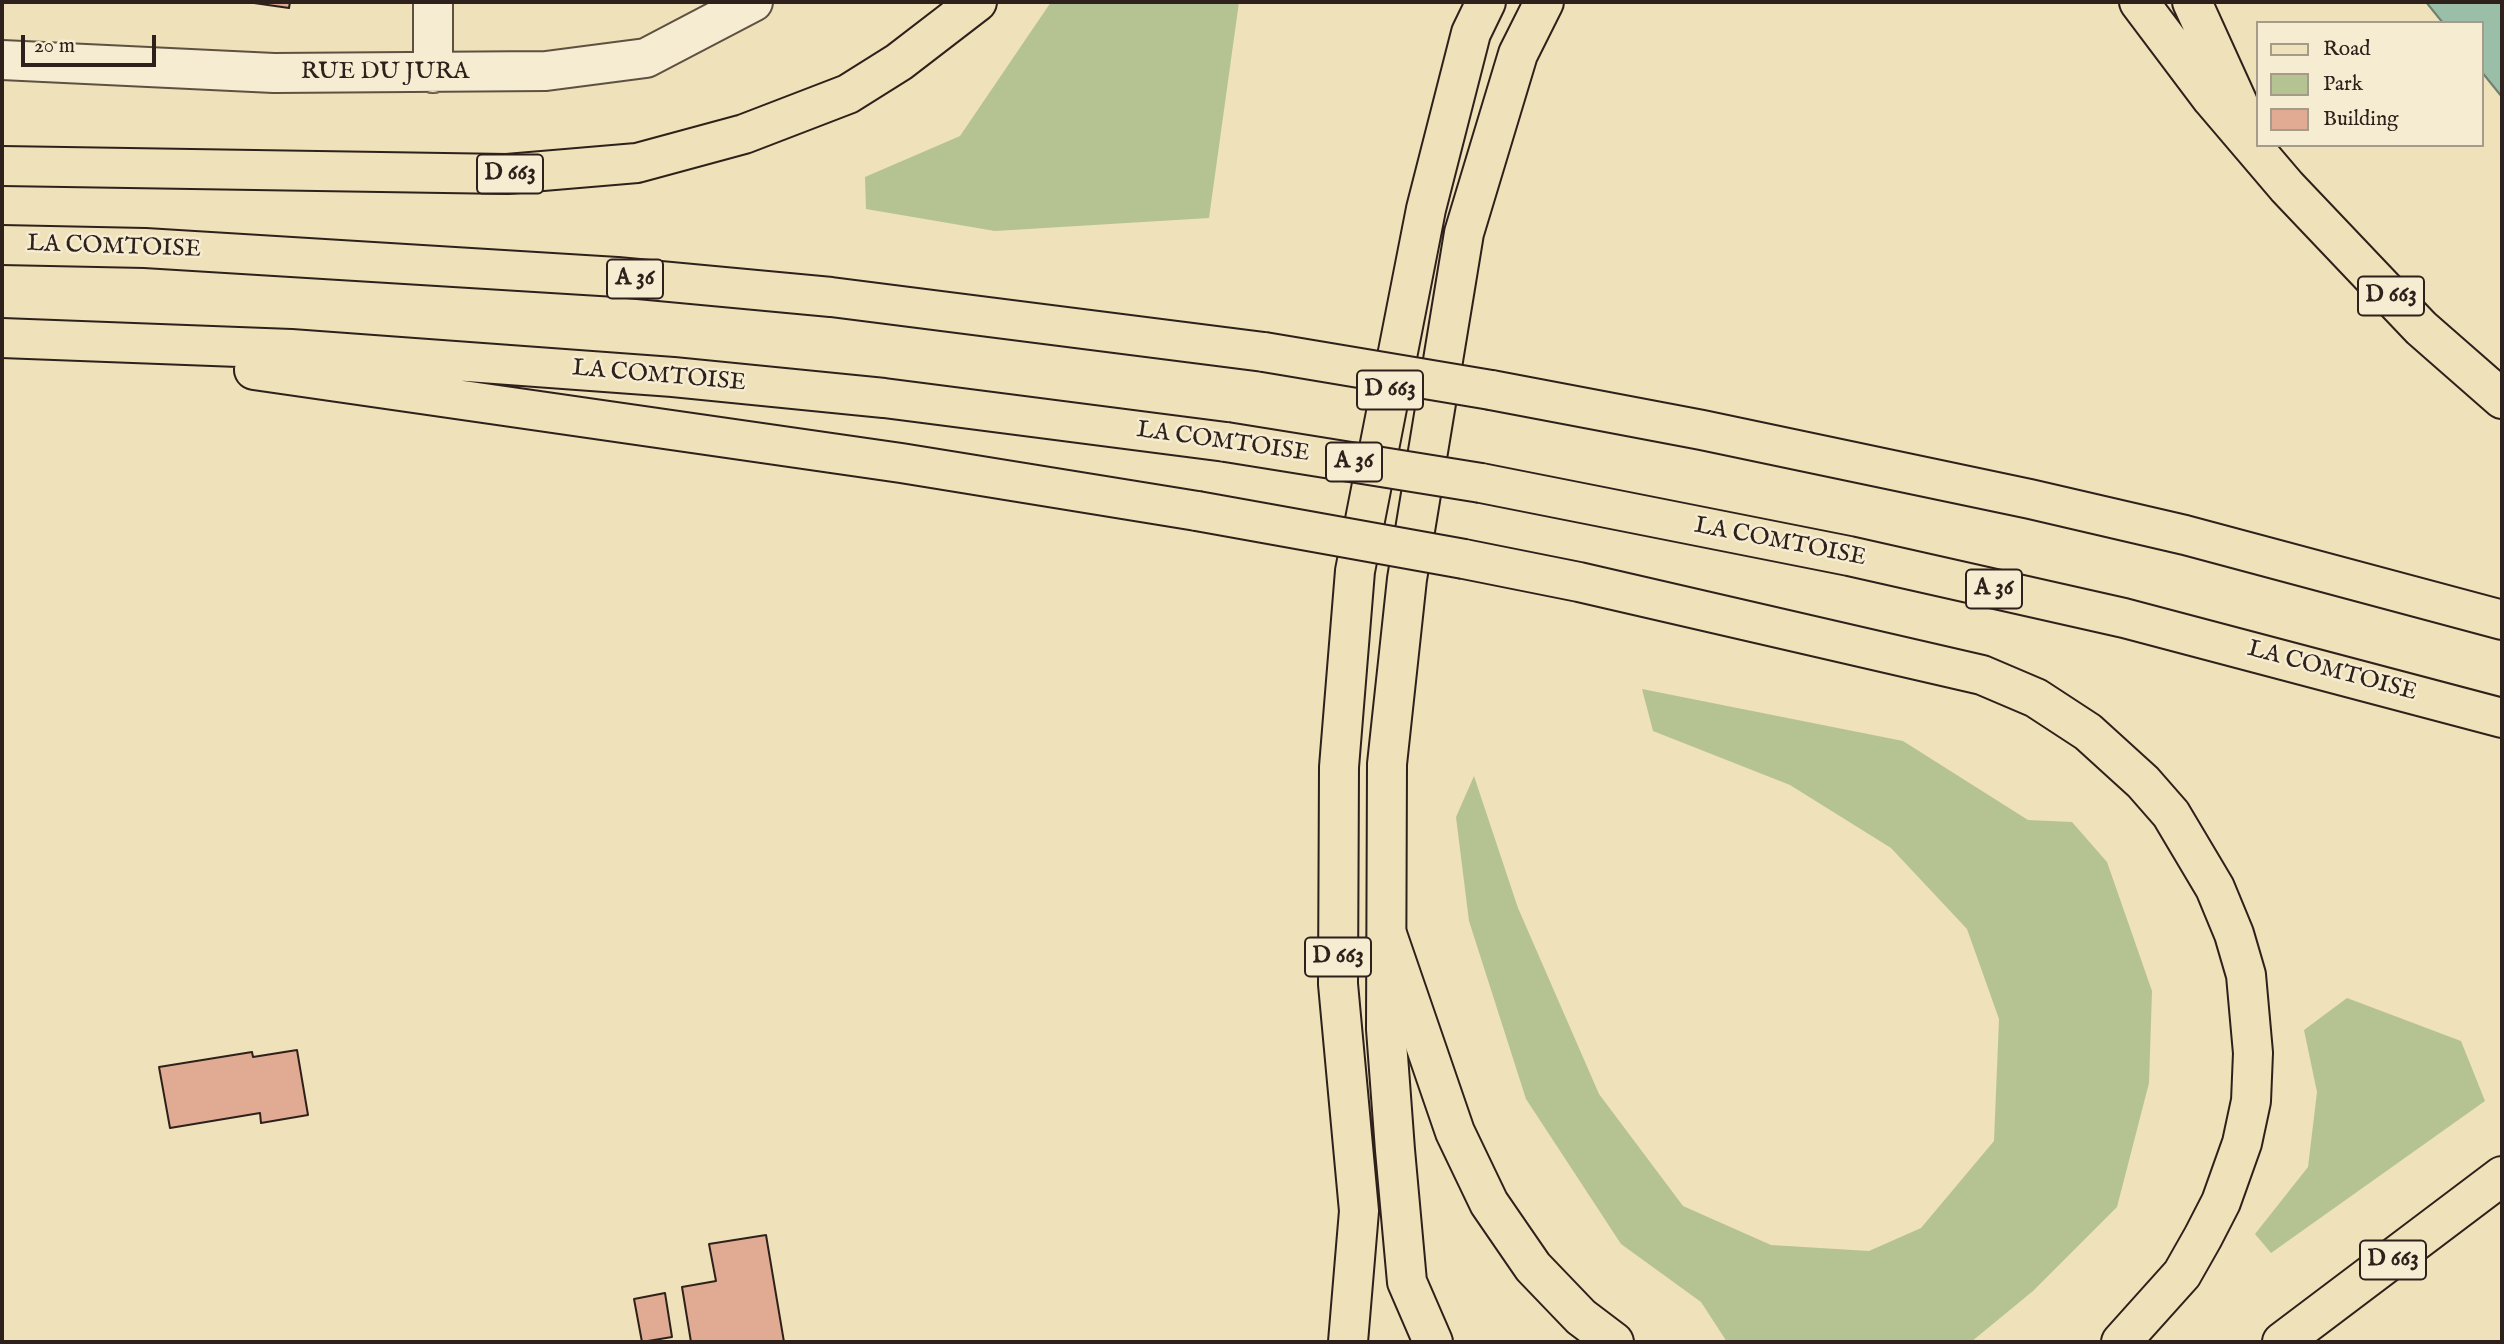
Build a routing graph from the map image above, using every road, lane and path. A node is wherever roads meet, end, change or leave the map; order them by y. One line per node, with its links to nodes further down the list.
1 (433, 2): 9 (street)
2 (753, 2): 9 (street, RUE DU JURA)
3 (977, 2): 12 (main road, D 663)
4 (1486, 2): 21 (main road, D 663)
5 (1544, 2): 19 (main road, D 663)
6 (2139, 2): 13 (main road, D 663)
7 (2192, 2): 10 (main road)
8 (2, 60): 9 (street, RUE DU JURA)
9 (433, 73)
10 (2256, 136)
11 (2263, 147): 13 (main road, D 663)
12 (2, 166)
13 (2287, 187): 16 (main road, D 663)
14 (2, 245): 17 (main road, LA COMTOISE / A 36, bridge)
15 (19, 339): 18 (main road, LA COMTOISE / A 36, bridge); 24 (main road, bridge)
16 (2502, 399)
17 (2502, 620)
18 (2502, 718)
19 (1388, 937): 22 (main road, D 663); 23 (main road)
20 (2502, 1176): 25 (main road, D 663)
21 (1348, 1342)
22 (1433, 1342)
23 (1614, 1342)
24 (2121, 1342)
25 (2282, 1342)

